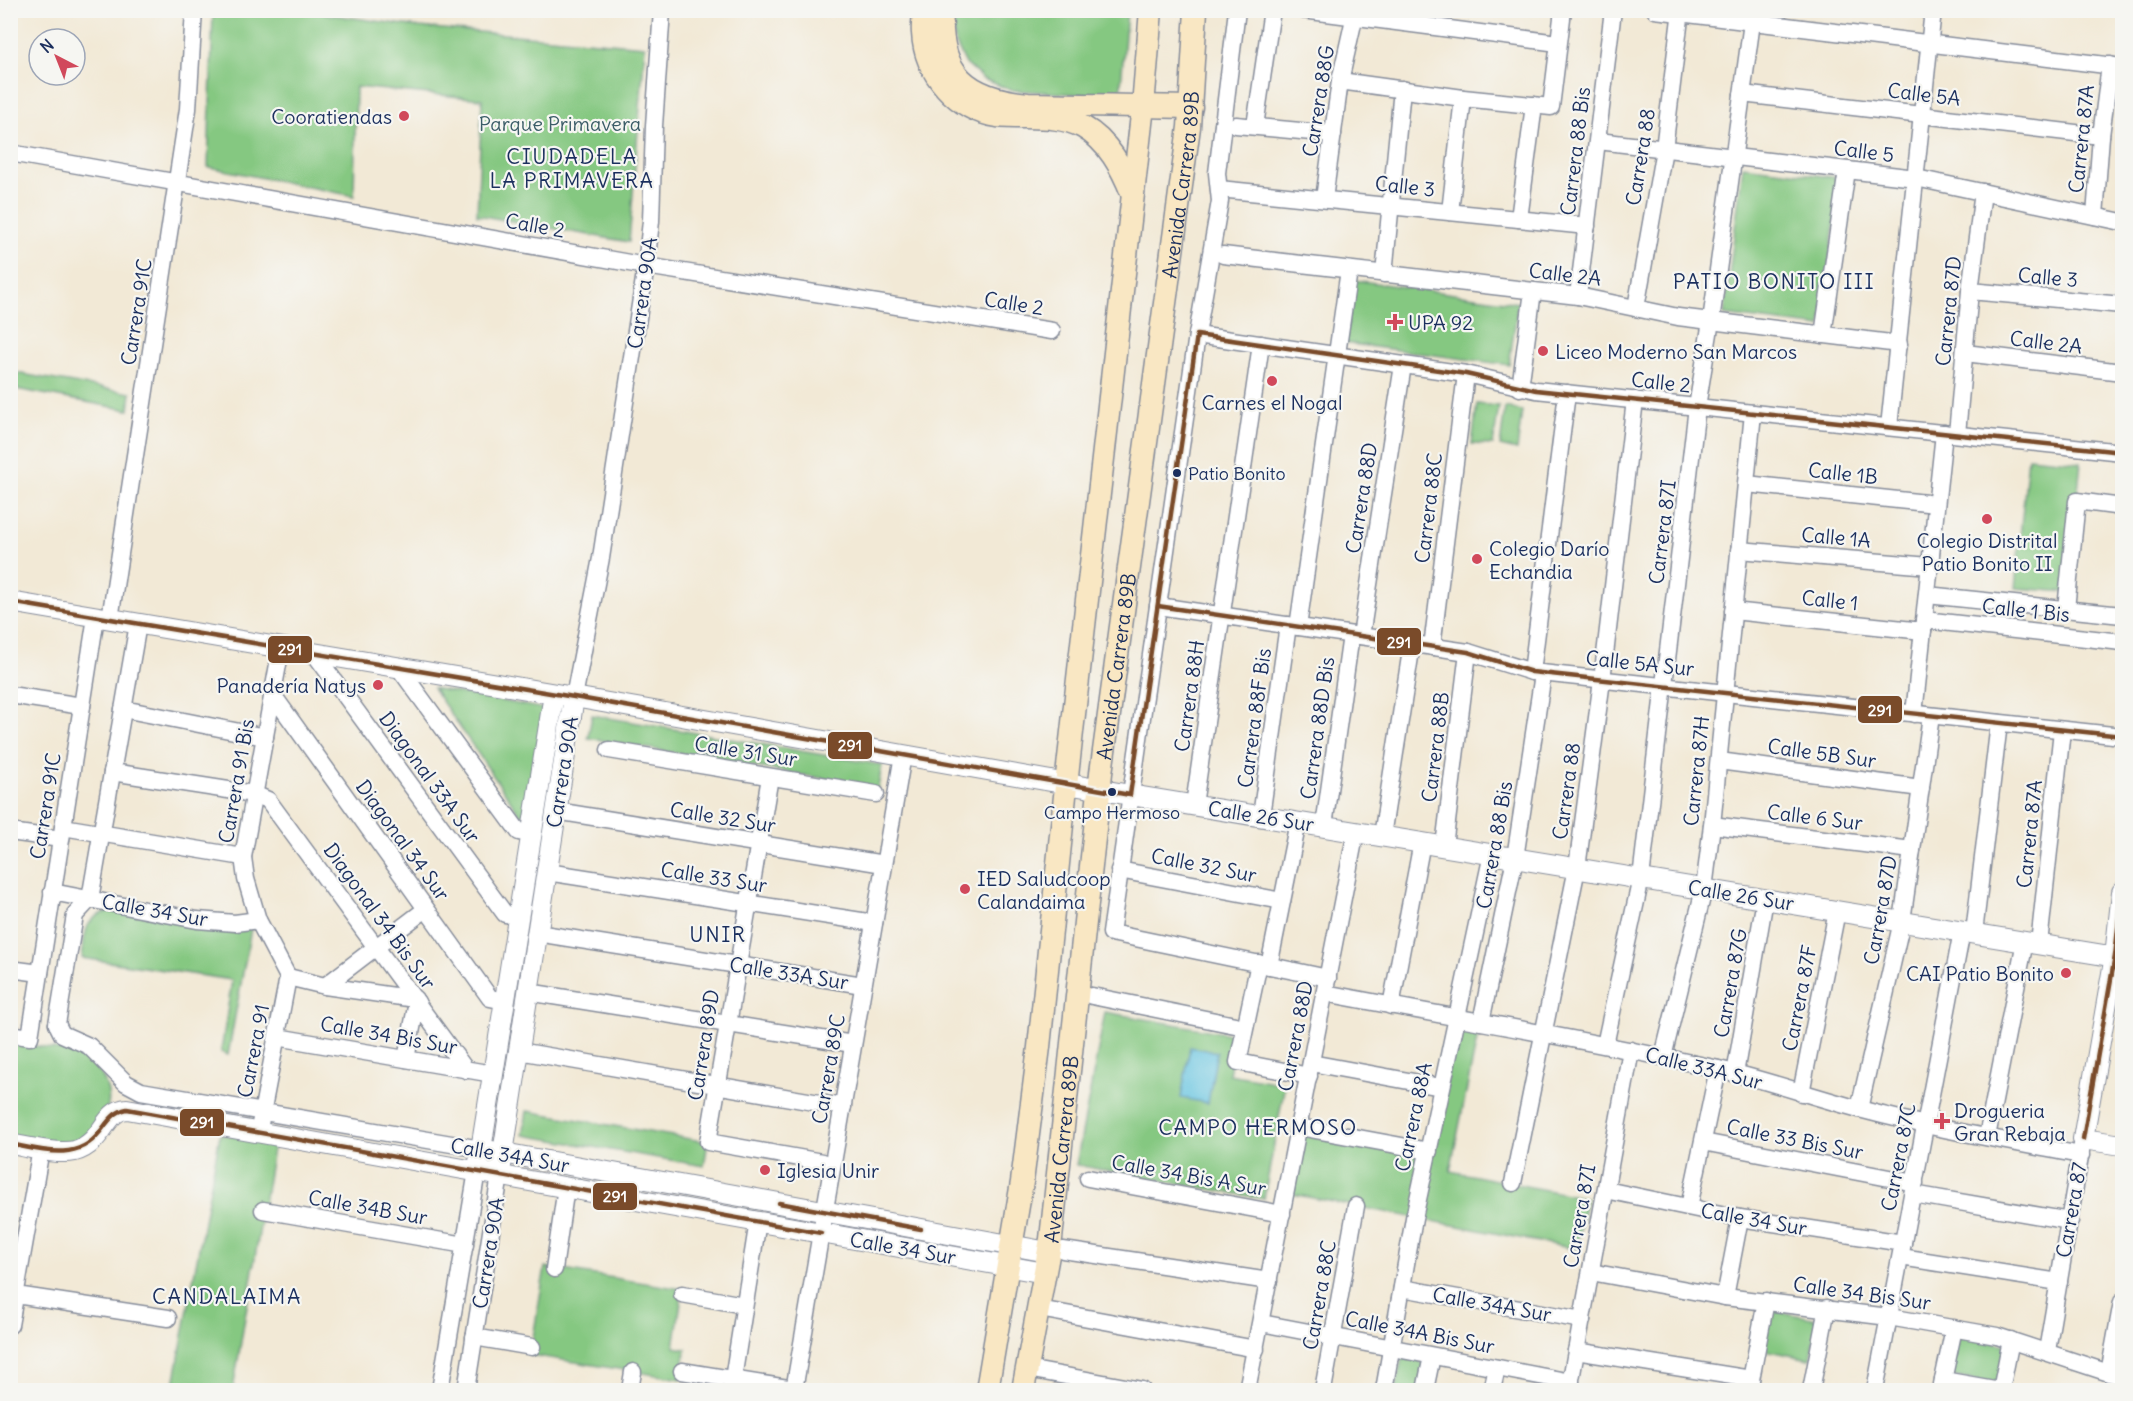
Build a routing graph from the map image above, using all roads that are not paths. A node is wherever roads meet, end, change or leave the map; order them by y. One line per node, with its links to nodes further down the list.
1 (194, 10): 40 (street, Carrera 91C)
2 (662, 10): 52 (street, Carrera 90A)
3 (924, 10): 43 (main road)
4 (942, 10): 26 (main road)
5 (1151, 10): 26 (main road, Avenida Carrera 89B)
6 (1183, 10): 18 (main road)
7 (1196, 10): 18 (main road, Avenida Carrera 89B)
8 (1237, 10): 41 (street)
9 (1272, 10): 31 (street)
10 (1303, 10): 16 (street)
11 (1563, 10): 19 (street)
12 (1613, 10): 34 (street, Carrera 88 Bis)
13 (1655, 10): 15 (street)
14 (1933, 10): 20 (street)
15 (1681, 12): 17 (street); 35 (street, Carrera 88)
16 (1356, 14): 19 (street); 22 (street, Carrera 88G)
17 (1752, 22): 20 (street); 24 (street, Carrera 87I)
18 (1195, 43): 28 (main road, Avenida Carrera 89B)
19 (1558, 43): 27 (street)
20 (1930, 44): 21 (street); 29 (street)
21 (2116, 66): 33 (street, Carrera 87A)
22 (1340, 81): 23 (street); 32 (street, Carrera 88G)
23 (1402, 88): 25 (street); 45 (street)
24 (1742, 94): 29 (street, Calle 5A); 37 (street, Carrera 87I)
25 (1463, 98): 27 (street); 46 (street)
26 (1143, 106): 28 (main road); 43 (main road, Avenida Carrera 89B)
27 (1543, 106): 48 (street)
28 (1191, 107): 124 (main road, Avenida Carrera 89B)
29 (1923, 115): 33 (street, Calle 5A); 39 (street)
30 (1236, 124): 31 (street)
31 (1255, 126): 32 (street)
32 (1333, 134): 44 (street, Carrera 88G)
33 (2101, 136): 47 (street, Carrera 87A)
34 (1598, 141): 35 (street, Calle 5); 50 (street, Carrera 88 Bis)
35 (1664, 149): 37 (street, Calle 5); 59 (street, Carrera 88)
36 (10, 153): 40 (street, Calle 2)
37 (1734, 157): 38 (street, Calle 5); 60 (street, Carrera 87I)
38 (1847, 170): 39 (street, Calle 5); 63 (street)
39 (1916, 178): 42 (street, Calle 5); 65 (street)
40 (177, 183): 52 (street, Calle 2); 91 (street, Carrera 91C)
41 (1219, 189): 44 (street, Calle 3); 62 (street)
42 (1983, 192): 47 (street, Calle 5); 56 (street, Carrera 87D)
43 (1132, 194): 122 (main road, Avenida Carrera 89B)
44 (1324, 199): 45 (street, Calle 3)
45 (1390, 206): 46 (street, Calle 3); 54 (street)
46 (1450, 212): 48 (street, Calle 3)
47 (2095, 216): 49 (street, Calle 5)
48 (1519, 219): 50 (street, Calle 3)
49 (2122, 222)
50 (1587, 226): 57 (street, Carrera 88 Bis)
51 (1223, 255): 53 (street, Calle 2A)
52 (646, 266): 61 (street, Calle 2); 109 (street, Carrera 90A)
53 (1349, 270): 54 (street, Calle 2A); 67 (street, Carrera 88F Bis)
54 (1384, 274): 55 (street, Calle 2A)
55 (1533, 291): 57 (street, Calle 2A); 71 (street)
56 (1970, 291): 58 (street, Calle 3); 66 (street, Carrera 87D)
57 (1578, 296): 59 (street, Calle 2A)
58 (2122, 306)
59 (1636, 308): 60 (street, Calle 2A)
60 (1711, 321): 63 (street, Calle 2A); 74 (street, Carrera 87I)
61 (1052, 331)
62 (1197, 335): 64 (street, Calle 2); 86 (street)
63 (1823, 335): 65 (street, Calle 2A)
64 (1261, 344): 67 (street, Calle 2); 89 (street, Carrera 88H)
65 (1899, 344): 76 (street)
66 (1965, 353): 69 (street, Calle 2A); 77 (street, Carrera 87D)
67 (1337, 356): 68 (street, Calle 2); 94 (street, Carrera 88F Bis)
68 (1403, 365): 70 (street, Calle 2); 95 (street, Carrera 88D)
69 (2122, 372)
70 (1466, 374): 71 (street, Calle 2); 98 (street, Carrera 88C)
71 (1520, 388): 72 (street, Calle 2)
72 (1567, 393): 73 (street, Calle 2); 103 (street, Carrera 88 Bis)
73 (1635, 400): 74 (street, Calle 2); 104 (street, Carrera 88)
74 (1697, 407): 75 (street, Calle 2); 105 (street, Carrera 87I)
75 (1753, 413): 76 (street, Calle 2); 79 (street, Carrera 87H)
76 (1889, 427): 77 (street, Calle 2)
77 (1951, 434): 78 (street, Calle 2); 80 (street, Carrera 87D)
78 (2122, 452)
79 (1746, 484): 80 (street, Calle 1B); 82 (street, Carrera 87H)
80 (1936, 504): 83 (street, Carrera 87D)
81 (2122, 507): 87 (street)
82 (1739, 550): 83 (street, Calle 1A); 88 (street, Carrera 87H)
83 (1930, 566): 84 (street, Carrera 87D)
84 (1927, 595): 87 (street, Calle 1 Bis); 93 (street, Carrera 87D)
85 (10, 602): 91 (street, Calle 26 Sur)
86 (1158, 606): 89 (street, Calle 5A Sur); 127 (street)
87 (2066, 609): 90 (street, Calle 1 Bis)
88 (1733, 611): 93 (street, Calle 1); 106 (street, Carrera 87H)
89 (1221, 615): 94 (street, Calle 5A Sur); 128 (street, Carrera 88H)
90 (2122, 615)
91 (103, 618): 92 (street, Calle 26 Sur); 110 (street, Carrera 91C)
92 (138, 624): 99 (street, Calle 26 Sur); 111 (street)
93 (1923, 625): 96 (street, Calle 1 Bis); 112 (street, Carrera 87D)
94 (1293, 626): 95 (street, Calle 5A Sur); 130 (street, Carrera 88F Bis)
95 (1356, 636): 97 (street, Calle 5A Sur); 133 (street, Carrera 88D Bis)
96 (2122, 642)
97 (1412, 644): 98 (street, Calle 5A Sur); 139 (street)
98 (1432, 647): 100 (street, Calle 5A Sur)
99 (281, 648): 101 (street, Calle 26 Sur); 108 (street, Carrera 91 Bis)
100 (1468, 652): 103 (street, Calle 5A Sur); 142 (street, Carrera 88B)
101 (314, 653): 102 (street, Calle 26 Sur); 161 (street, Diagonal 33A Sur)
102 (399, 668): 109 (street, Calle 26 Sur); 138 (street)
103 (1538, 673): 104 (street, Calle 5A Sur); 146 (street, Carrera 88 Bis)
104 (1602, 680): 105 (street, Calle 5A Sur); 148 (street, Carrera 88)
105 (1665, 687): 106 (street, Calle 5A Sur); 151 (street, Carrera 87I)
106 (1725, 693): 112 (street, Calle 5A Sur); 119 (street, Carrera 87H)
107 (10, 695): 110 (street)
108 (273, 695): 116 (street, Carrera 91 Bis); 159 (street, Diagonal 34 Sur)
109 (564, 696): 118 (street, Calle 26 Sur); 129 (street, Carrera 90A); 138 (street, Carrera 90A)
110 (82, 706): 136 (street, Carrera 91C)
111 (123, 709): 116 (street); 120 (street)
112 (1922, 715): 113 (street, Calle 5A Sur); 123 (street, Carrera 87D)
113 (1999, 723): 114 (street, Calle 5A Sur); 165 (street, Carrera 87C)
114 (2062, 729): 115 (street, Calle 5A Sur); 167 (street, Carrera 87A)
115 (2122, 736)
116 (265, 737): 125 (street, Carrera 91 Bis)
117 (609, 750): 121 (street, Calle 31 Sur)
118 (903, 755): 122 (street, Calle 26 Sur); 147 (street, Carrera 89C)
119 (1719, 761): 123 (street, Calle 5B Sur); 132 (street, Carrera 87H)
120 (112, 772): 125 (street); 137 (street)
121 (770, 777): 126 (street, Calle 31 Sur); 141 (street, Carrera 89D)
122 (1066, 783): 124 (street, Calle 26 Sur); 239 (main road, Avenida Carrera 89B)
123 (1921, 788): 143 (street, Carrera 87D)
124 (1099, 789): 127 (street, Calle 26 Sur); 240 (main road, Avenida Carrera 89B)
125 (255, 794): 145 (street, Carrera 91 Bis); 168 (street, Diagonal 34 Bis Sur)
126 (876, 794)
127 (1130, 795): 128 (street, Calle 26 Sur); 149 (street)
128 (1194, 805): 130 (street, Calle 26 Sur)
129 (556, 810): 141 (street, Calle 32 Sur); 150 (street, Carrera 90A)
130 (1261, 816): 131 (street, Calle 26 Sur)
131 (1298, 822): 133 (street, Calle 26 Sur); 157 (street)
132 (1713, 825): 143 (street, Calle 6 Sur); 152 (street, Carrera 87H)
133 (1324, 826): 134 (street, Calle 26 Sur)
134 (1356, 831): 139 (street, Calle 26 Sur); 177 (street, Carrera 88D)
135 (10, 832): 136 (street)
136 (62, 833): 137 (street); 153 (street, Carrera 91C)
137 (102, 833): 145 (street); 155 (street)
138 (532, 834): 161 (street, Carrera 90A)
139 (1382, 836): 140 (street, Calle 26 Sur)
140 (1422, 842): 142 (street, Calle 26 Sur); 182 (street)
141 (758, 844): 147 (street, Calle 32 Sur); 158 (street, Carrera 89D)
142 (1444, 846): 144 (street, Calle 26 Sur)
143 (1912, 850): 163 (street, Carrera 87D)
144 (1492, 854): 146 (street, Calle 26 Sur); 183 (street, Carrera 88A)
145 (243, 856): 162 (street, Carrera 91 Bis)
146 (1515, 858): 148 (street, Calle 26 Sur); 185 (street, Carrera 88 Bis)
147 (884, 864): 164 (street, Carrera 89C)
148 (1577, 868): 151 (street, Calle 26 Sur); 189 (street, Carrera 88)
149 (1119, 870): 157 (street, Calle 32 Sur); 170 (street, Calle 33A Sur)
150 (547, 872): 158 (street, Calle 33 Sur); 166 (street, Carrera 90A)
151 (1641, 878): 152 (street, Calle 26 Sur); 193 (street, Carrera 87I)
152 (1704, 889): 156 (street, Calle 26 Sur); 196 (street, Carrera 87H)
153 (52, 892): 155 (street, Calle 34 Sur); 173 (street, Carrera 91C)
154 (2122, 892): 169 (street, Carrera 87)
155 (90, 899): 162 (street, Calle 34 Sur); 186 (street)
156 (1765, 899): 160 (street, Calle 26 Sur); 202 (street, Carrera 87G)
157 (1282, 901): 170 (street)
158 (748, 903): 164 (street, Calle 33 Sur); 171 (street, Carrera 89D)
159 (426, 909): 168 (street); 181 (street, Diagonal 34 Sur)
160 (1838, 911): 163 (street, Calle 26 Sur); 205 (street, Carrera 87F)
161 (519, 915): 181 (street, Carrera 90A)
162 (258, 920): 174 (street, Carrera 91 Bis)
163 (1902, 921): 165 (street, Calle 26 Sur); 207 (street, Carrera 87D)
164 (874, 923): 175 (street, Carrera 89C)
165 (1968, 932): 167 (street, Calle 26 Sur); 209 (street, Carrera 87C)
166 (537, 933): 171 (street, Calle 33A Sur); 178 (street, Carrera 90A)
167 (2032, 943): 169 (street, Calle 26 Sur); 211 (street, Carrera 87A)
168 (377, 947): 176 (street); 180 (street, Diagonal 34 Bis Sur)
169 (2119, 957): 215 (street, Carrera 87)
170 (1264, 964): 177 (street, Calle 33A Sur); 188 (street)
171 (738, 965): 175 (street, Calle 33A Sur); 187 (street, Carrera 89D)
172 (10, 969): 173 (street)
173 (40, 973): 184 (street, Carrera 91C)
174 (288, 977): 176 (street); 191 (street, Carrera 91)
175 (863, 985): 192 (street, Carrera 89C)
176 (325, 986): 180 (street)
177 (1326, 986): 182 (street, Calle 33A Sur); 198 (street, Carrera 88D)
178 (528, 992): 187 (street); 195 (street, Carrera 90A)
179 (1092, 996): 188 (street)
180 (416, 1000): 197 (street); 200 (street, Diagonal 34 Bis Sur)
181 (505, 1001): 201 (street, Carrera 90A)
182 (1391, 1006): 183 (street, Calle 33A Sur)
183 (1456, 1018): 185 (street, Calle 33A Sur); 204 (street, Carrera 88A)
184 (32, 1020): 186 (street, Calle 34A Sur); 190 (street, Carrera 91C)
185 (1481, 1022): 189 (street, Calle 33A Sur)
186 (57, 1024): 208 (street, Calle 34A Sur)
187 (728, 1024): 192 (street); 203 (street, Carrera 89D)
188 (1245, 1028): 198 (street)
189 (1544, 1032): 193 (street, Calle 33A Sur); 224 (street, Carrera 88)
190 (10, 1034)
191 (277, 1037): 197 (street, Calle 34 Bis Sur); 208 (street, Carrera 91)
192 (853, 1044): 206 (street, Carrera 89C)
193 (1605, 1045): 194 (street, Calle 33A Sur)
194 (1631, 1050): 196 (street, Calle 33A Sur); 227 (street, Carrera 87I)
195 (519, 1051): 203 (street); 219 (street, Carrera 90A)
196 (1664, 1057): 199 (street, Calle 33A Sur)
197 (406, 1059): 200 (street, Calle 34 Bis Sur)
198 (1310, 1069): 204 (street); 210 (street, Carrera 88D)
199 (1718, 1069): 202 (street, Calle 33A Sur); 212 (street)
200 (466, 1070): 201 (street, Calle 34 Bis Sur)
201 (493, 1074): 217 (street, Carrera 90A)
202 (1736, 1074): 205 (street, Calle 33A Sur)
203 (718, 1085): 206 (street); 220 (street, Carrera 89D)
204 (1441, 1087): 218 (street, Carrera 88A)
205 (1801, 1093): 207 (street, Calle 33A Sur)
206 (843, 1107): 231 (street, Carrera 89C)
207 (1859, 1109): 209 (street, Calle 33A Sur)
208 (261, 1122): 216 (street, Calle 34A Sur); 217 (street, Calle 34A Sur); 221 (street, Calle 34A Sur)
209 (1926, 1126): 211 (street, Calle 33A Sur); 226 (street, Carrera 87C)
210 (1299, 1127): 218 (street); 232 (street, Carrera 88D)
211 (1987, 1137): 215 (street, Calle 33A Sur)
212 (1702, 1142): 226 (street, Calle 33 Bis Sur); 229 (street)
213 (10, 1144): 216 (street, Calle 34A Sur)
214 (2122, 1145): 215 (street, Calle 33A Sur)
215 (2082, 1147): 235 (street, Carrera 87)
216 (41, 1149): 246 (street)
217 (481, 1149): 219 (street, Calle 34A Sur); 221 (street, Carrera 90A)
218 (1429, 1150): 245 (street, Carrera 88A)
219 (503, 1154): 222 (street, Carrera 90A); 231 (street, Calle 34A Sur)
220 (822, 1162)
221 (477, 1171): 222 (street, Calle 34 Sur); 237 (street, Carrera 90A)
222 (500, 1175): 225 (street, Calle 34 Sur); 260 (street, Carrera 90A)
223 (1088, 1178): 232 (street, Calle 34 Bis A Sur)
224 (1513, 1183)
225 (566, 1187): 234 (street, Calle 34 Sur); 241 (street)
226 (1914, 1189): 235 (street, Calle 33 Bis Sur); 238 (street, Carrera 87C)
227 (1606, 1190): 229 (street, Calle 34 Sur); 242 (street, Carrera 87I)
228 (1356, 1206): 261 (street, Carrera 88C)
229 (1689, 1207): 233 (street, Calle 34 Sur)
230 (263, 1210): 237 (street, Calle 34B Sur)
231 (825, 1211): 236 (street, Carrera 89C); 239 (street, Calle 34A Sur)
232 (1282, 1214): 243 (street, Carrera 88D)
233 (1740, 1218): 238 (street, Calle 34 Sur); 248 (street)
234 (758, 1221): 236 (street, Calle 34 Sur); 251 (street)
235 (2070, 1221): 244 (street, Carrera 87)
236 (821, 1233): 239 (street, Calle 34 Sur); 281 (street, Carrera 89C)
237 (465, 1245): 278 (street, Carrera 90A)
238 (1902, 1250): 244 (street, Calle 34 Sur); 254 (street, Carrera 87C)
239 (1009, 1256): 240 (street, Calle 34 Sur); 282 (main road, Avenida Carrera 89B)
240 (1052, 1258): 243 (street, Calle 34 Sur); 283 (main road, Avenida Carrera 89B)
241 (554, 1269)
242 (1591, 1272): 248 (street, Calle 34 Bis Sur); 256 (street, Carrera 87I)
243 (1269, 1281): 257 (street, Carrera 88D)
244 (2059, 1282): 267 (street, Carrera 87)
245 (1402, 1288): 256 (street, Calle 34A Sur); 264 (street, Carrera 88A)
246 (14, 1289): 255 (street); 258 (street)
247 (682, 1294): 251 (street)
248 (1725, 1297): 249 (street, Calle 34 Bis Sur)
249 (1766, 1301): 252 (street, Calle 34 Bis Sur); 275 (street)
250 (2122, 1302): 273 (street)
251 (744, 1305): 274 (street)
252 (1827, 1308): 254 (street, Calle 34 Bis Sur); 290 (street)
253 (1050, 1311): 265 (street)
254 (1889, 1317): 259 (street, Calle 34 Bis Sur); 291 (street, Carrera 87C)
255 (168, 1318)
256 (1582, 1320): 266 (street, Carrera 87I)
257 (1261, 1323): 261 (street, Calle 34A Bis Sur); 265 (street, Carrera 88D)
258 (10, 1325)
259 (1954, 1328): 262 (street, Calle 34 Bis Sur); 276 (street)
260 (474, 1337): 263 (street); 279 (street, Carrera 90A)
261 (1333, 1337): 264 (street, Calle 34A Bis Sur); 286 (street, Carrera 88C)
262 (2011, 1340): 267 (street, Calle 34 Bis Sur); 292 (street)
263 (532, 1347)
264 (1392, 1348): 268 (street, Calle 34A Bis Sur); 287 (street, Carrera 88A)
265 (1256, 1349): 285 (street, Carrera 88D)
266 (1576, 1351): 275 (street); 277 (street, Carrera 87I)
267 (2048, 1351): 273 (street, Calle 34 Bis Sur)
268 (1432, 1356): 269 (street, Calle 34A Bis Sur); 288 (street)
269 (1497, 1368): 277 (street, Calle 34A Bis Sur); 289 (street)
270 (682, 1371): 274 (street)
271 (1038, 1371): 284 (street)
272 (633, 1372): 280 (street)
273 (2116, 1375)
274 (733, 1379): 281 (street)
275 (1750, 1385)
276 (1942, 1385): 292 (street)
277 (1570, 1386)
278 (440, 1390)
279 (466, 1390)
280 (630, 1390)
281 (794, 1390)
282 (987, 1390)
283 (1023, 1390)
284 (1142, 1390)
285 (1248, 1390)
286 (1323, 1390)
287 (1384, 1390)
288 (1425, 1390)
289 (1492, 1390)
290 (1811, 1390)
291 (1875, 1390)
292 (2001, 1390)

